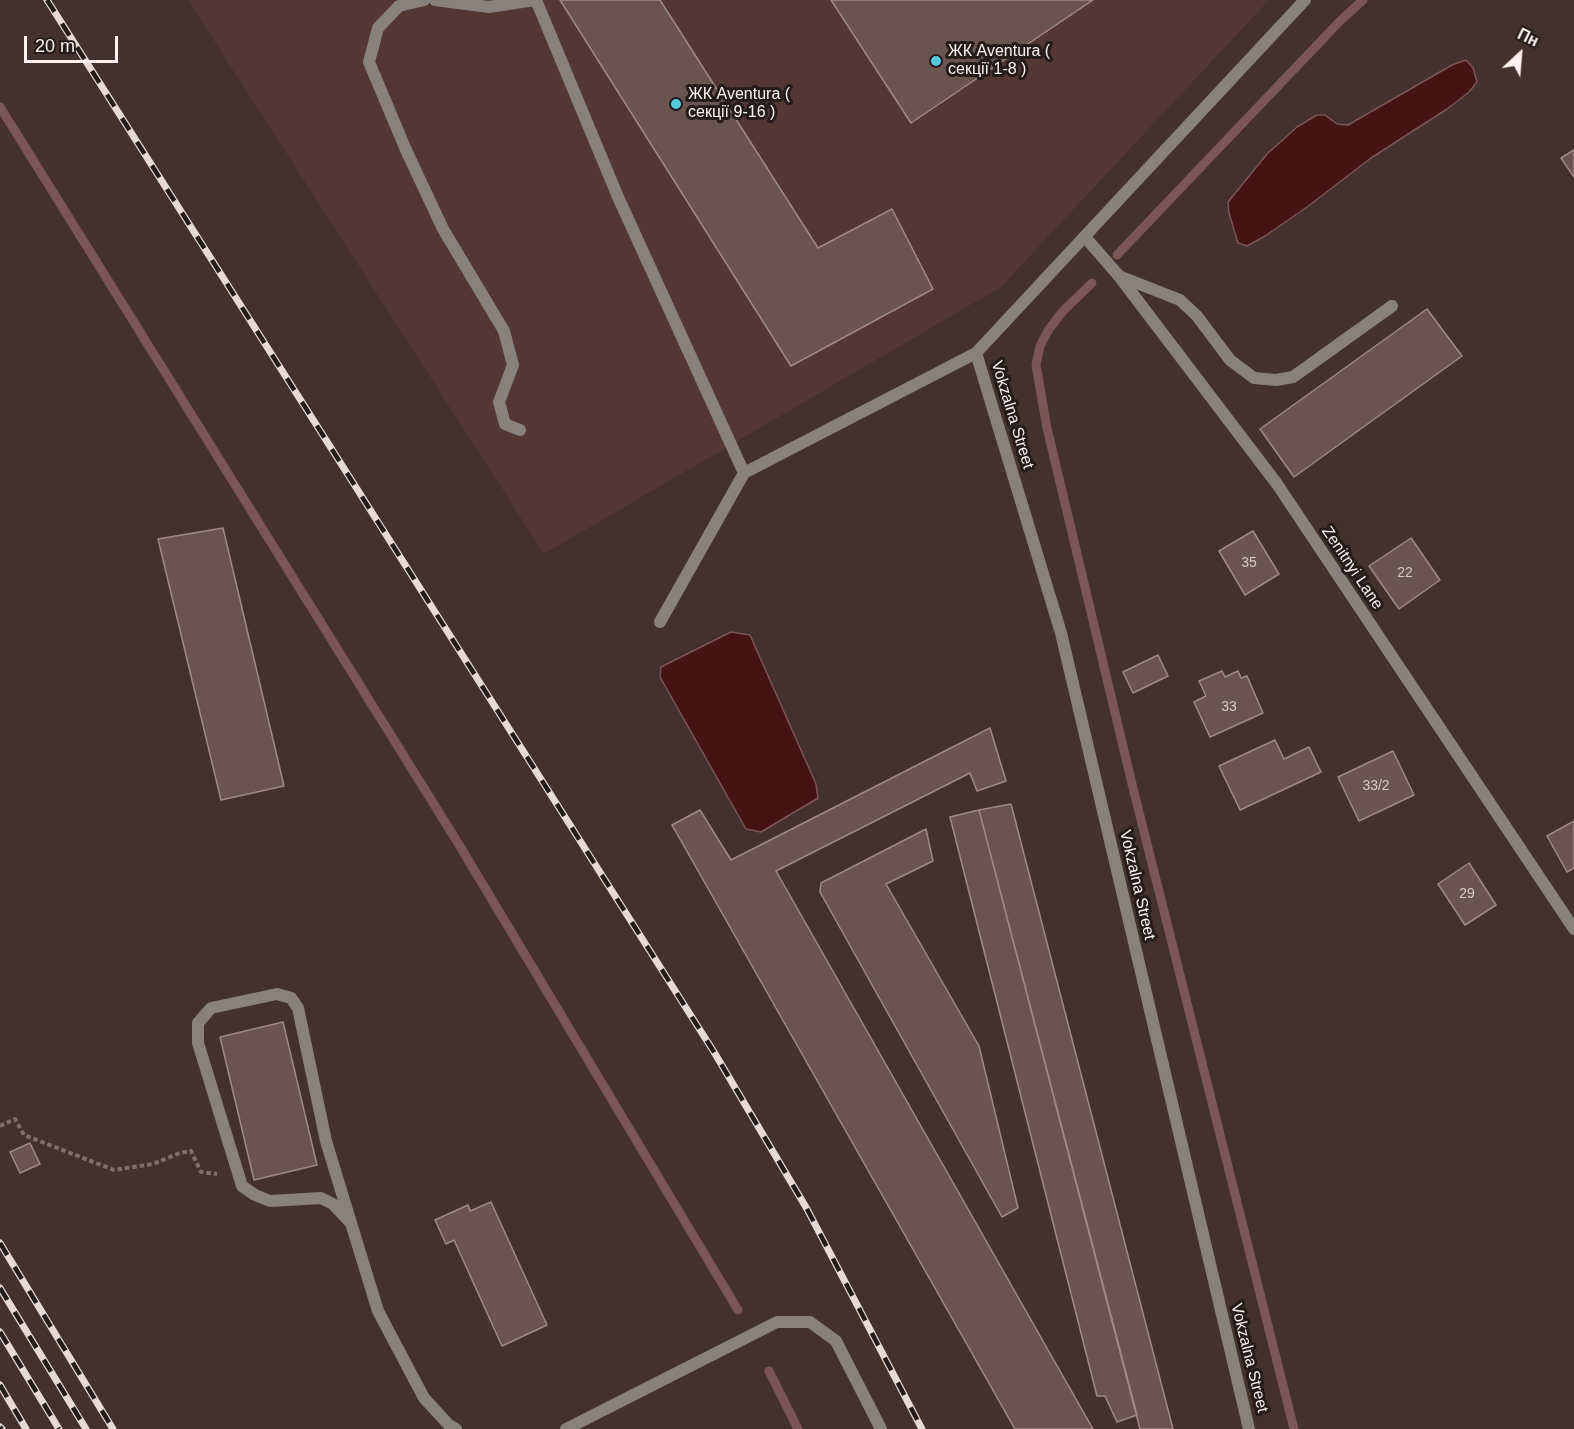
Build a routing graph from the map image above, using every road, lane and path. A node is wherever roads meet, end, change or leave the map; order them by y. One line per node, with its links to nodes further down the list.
1 (424, 0): 9 (street)
2 (435, 0): 3 (street)
3 (535, 0): 10 (street)
4 (1305, 0): 5 (street)
5 (1085, 237): 6 (street, Zenitnyi Lane); 8 (street)
6 (1119, 276): 7 (street); 12 (street, Zenitnyi Lane)
7 (1392, 306)
8 (976, 353): 10 (street); 19 (street, Vokzalna Street)
9 (520, 430)
10 (744, 472): 11 (street)
11 (660, 622)
12 (1574, 929)
13 (0, 1126): 14 (path)
14 (239, 1178): 15 (street); 15 (street)
15 (351, 1223): 16 (street)
16 (456, 1429)
17 (566, 1429): 18 (street)
18 (881, 1429)
19 (1249, 1429)

